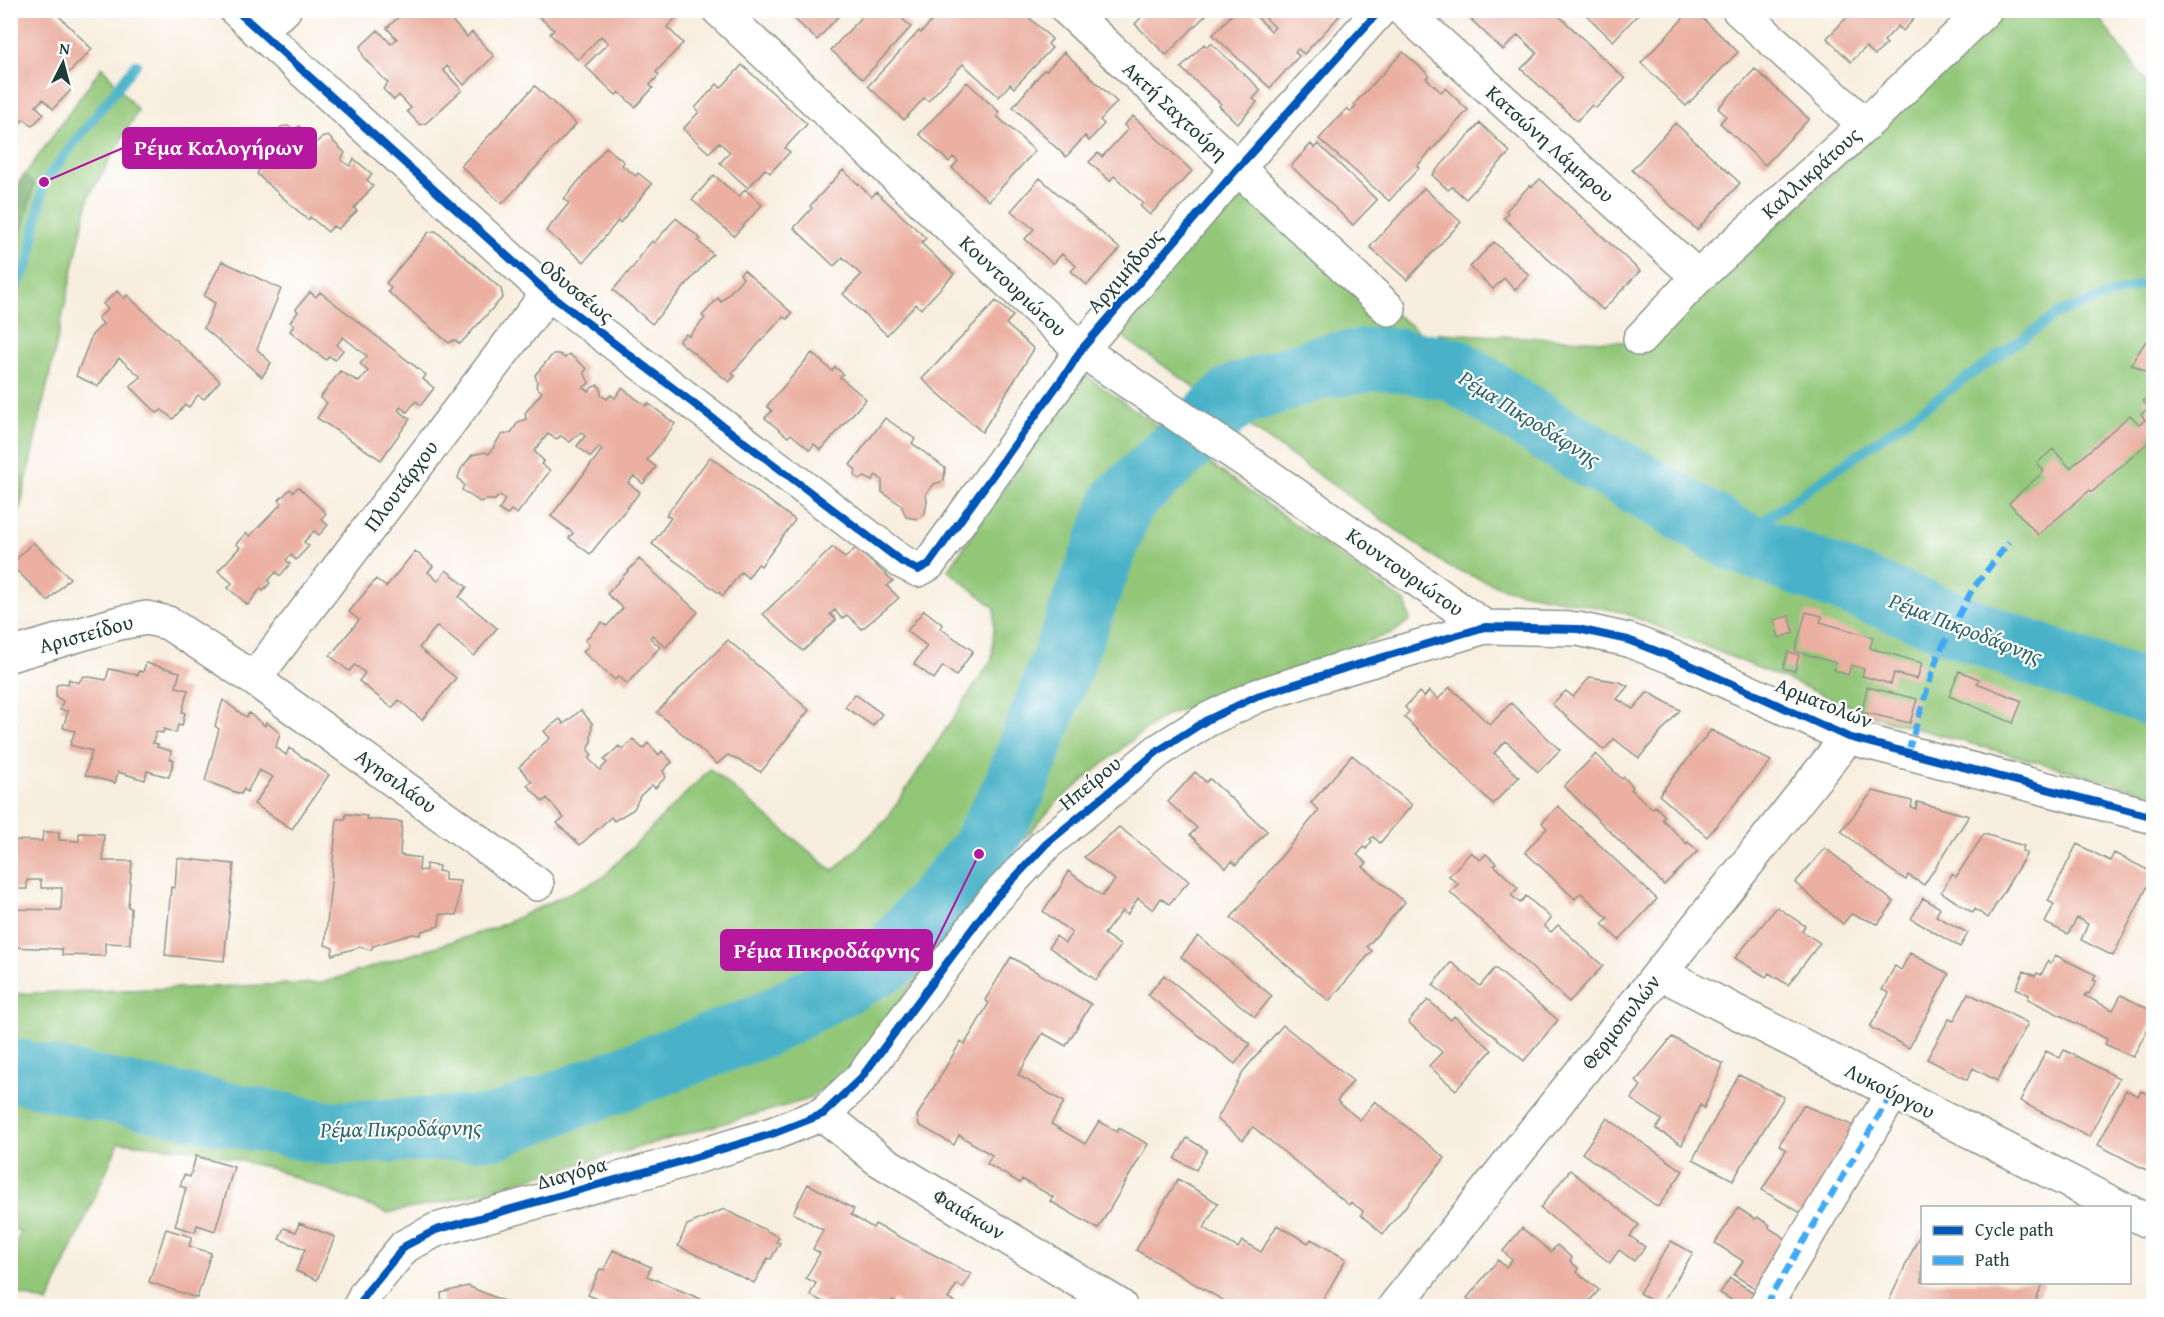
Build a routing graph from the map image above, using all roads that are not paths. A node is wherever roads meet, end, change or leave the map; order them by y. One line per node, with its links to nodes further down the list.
1 (284, 10): 8 (street)
2 (719, 10): 15 (street, Κουντουριώτου)
3 (1068, 10): 10 (street, Ακτή Σαχτούρη)
4 (1380, 10): 10 (street, Αρχιμήδους)
5 (1403, 10): 11 (street, Κατσώνη Λάμπρου)
6 (1739, 10): 9 (street)
7 (1985, 10): 9 (street, Καλλικράτους)
8 (247, 20): 12 (street, Οδυσσέως)
9 (1865, 125): 11 (street, Καλλικράτους)
10 (1237, 170): 13 (street, Ακτή Σαχτούρη); 15 (street, Αρχιμήδους)
11 (1698, 277): 14 (street, Καλλικράτους)
12 (548, 293): 16 (street, Οδυσσέως); 19 (street, Πλουτάρχου)
13 (1389, 309)
14 (1640, 339)
15 (1081, 350): 16 (street, Αρχιμήδους); 17 (street, Κουντουριώτου)
16 (918, 570)
17 (1485, 627): 20 (street, Αρματολών); 25 (street, Ηπείρου)
18 (10, 655): 19 (street, Αριστείδου)
19 (254, 679): 22 (street, Αγησιλάου)
20 (1848, 736): 21 (street, Αρματολών); 23 (street, Θερμοπυλών)
21 (2154, 817)
22 (537, 884)
23 (1660, 973): 24 (street, Λυκούργου); 31 (street, Θερμοπυλών)
24 (1893, 1092): 26 (street, Λυκούργου); 32 (street)
25 (823, 1114): 29 (street, Διαγόρα); 30 (street, Φαιάκων)
26 (2117, 1206)
27 (2131, 1212): 28 (street)
28 (2154, 1224)
29 (360, 1306)
30 (1120, 1306)
31 (1395, 1306)
32 (1765, 1306)

